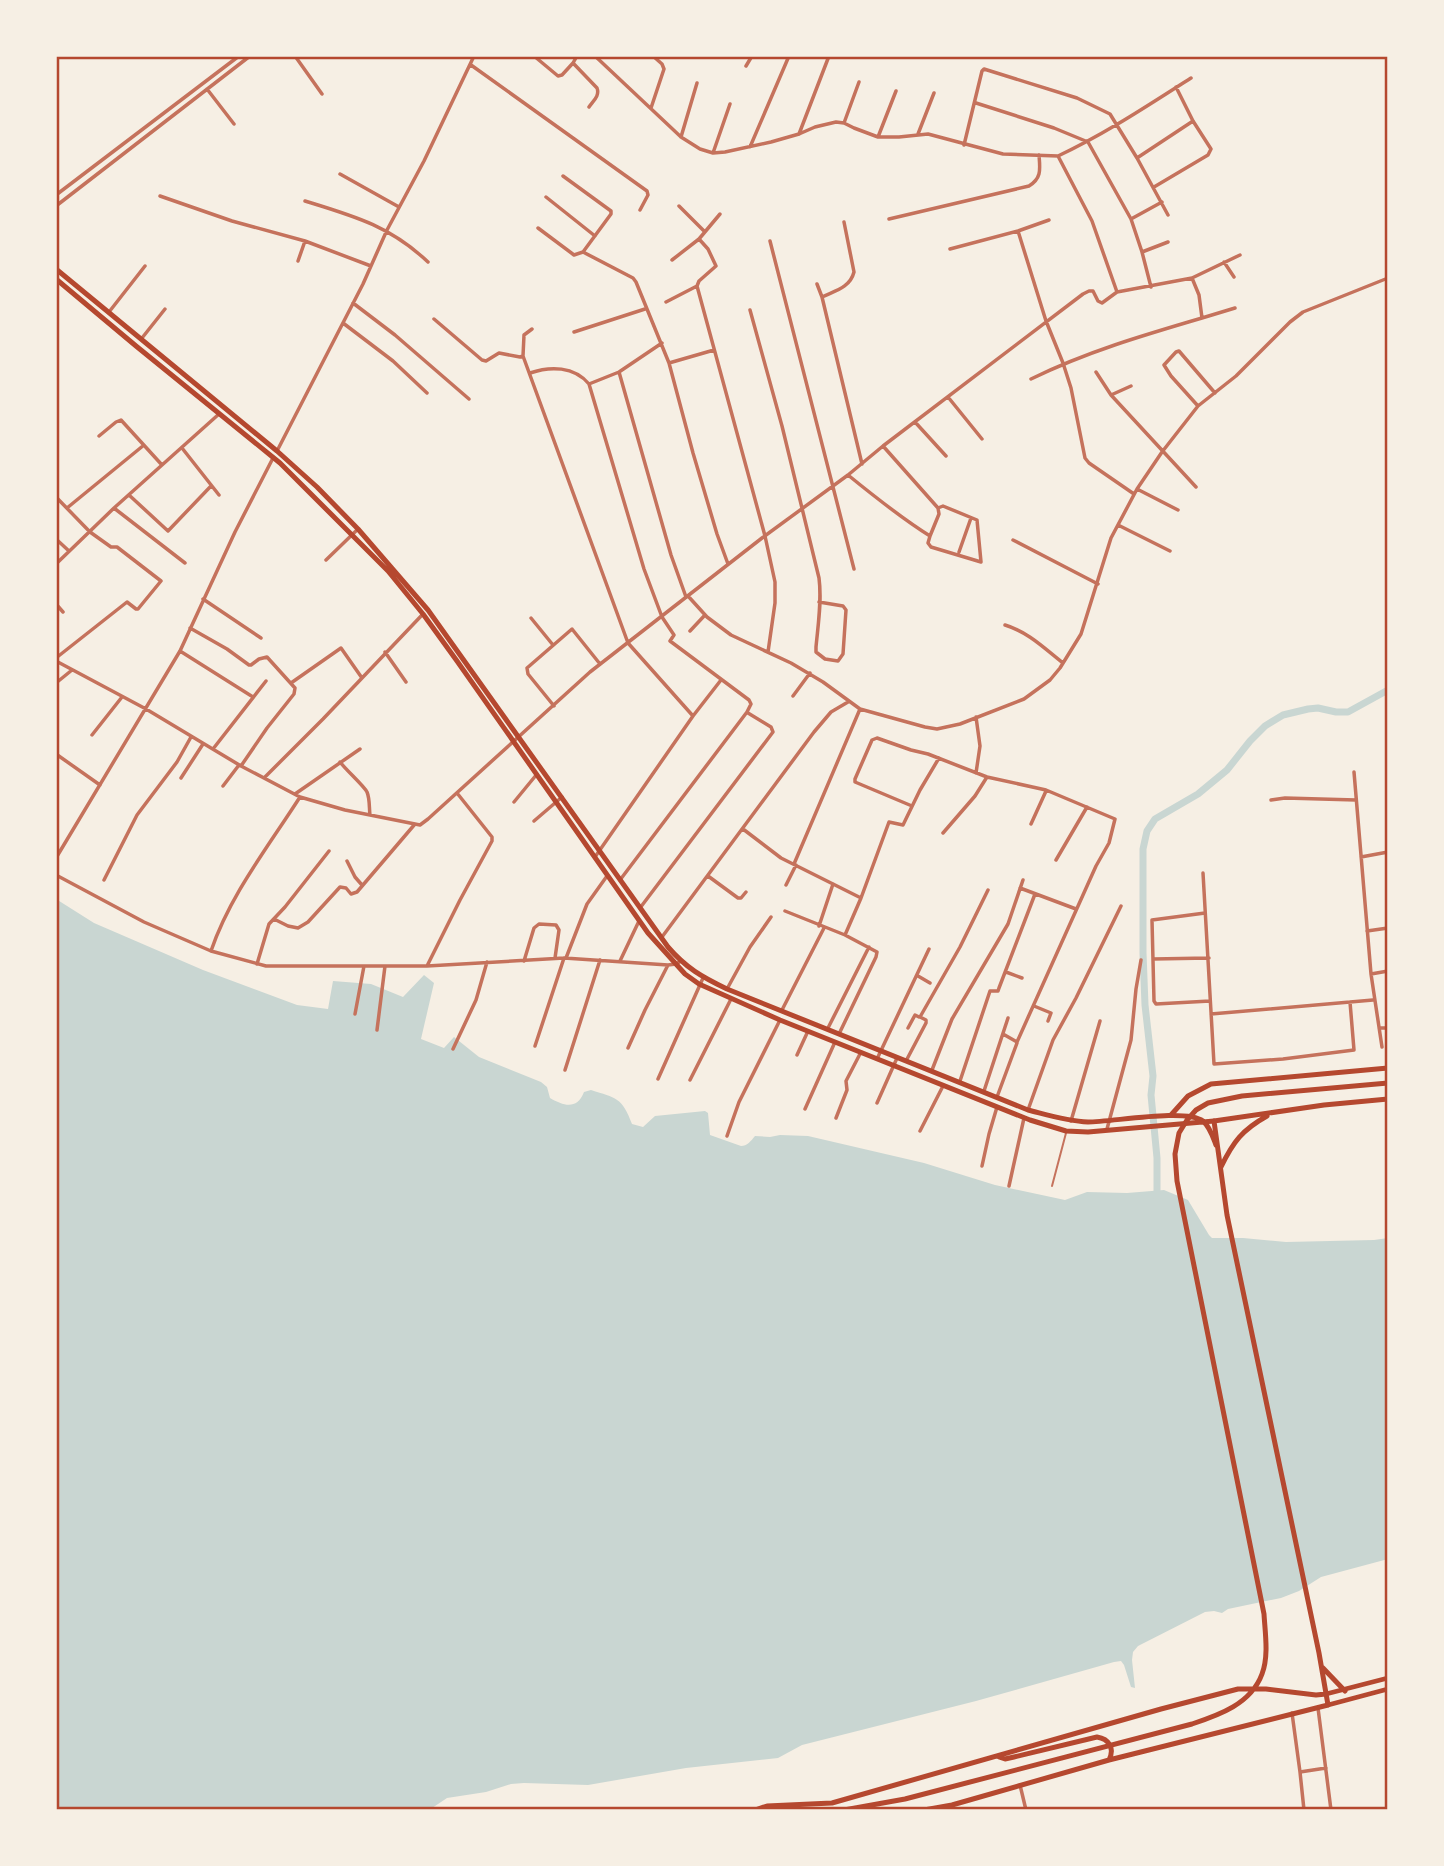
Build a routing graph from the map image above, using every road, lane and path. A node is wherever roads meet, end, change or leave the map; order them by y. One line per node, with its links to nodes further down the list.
1 (239, 56): 19 (street)
2 (250, 56): 20 (street)
3 (295, 56): 24 (street)
4 (474, 56): 13 (street)
5 (534, 56): 12 (street)
6 (577, 56): 12 (street)
7 (595, 56): 28 (street)
8 (653, 56): 28 (street)
9 (752, 56): 14 (street)
10 (789, 56): 39 (street)
11 (829, 56): 33 (street)
12 (573, 63): 27 (street)
13 (471, 65): 54 (street); 55 (street)
14 (746, 66)
15 (1191, 78): 18 (street)
16 (859, 82): 30 (street)
17 (697, 83): 35 (street)
18 (1176, 87): 29 (street); 32 (street)
19 (196, 89): 23 (street); 47 (street)
20 (207, 89): 23 (street); 31 (street)
21 (896, 91): 36 (street)
22 (934, 93): 34 (street)
23 (200, 94): 52 (street)
24 (322, 94)
25 (975, 103): 32 (street); 37 (street); 38 (street)
26 (730, 104): 40 (street)
27 (589, 107)
28 (651, 108): 35 (street)
29 (1194, 121): 43 (street); 46 (street)
30 (844, 123): 33 (street); 36 (street)
31 (234, 124)
32 (1118, 125): 37 (street); 43 (street)
33 (799, 134): 39 (street)
34 (918, 134): 36 (street); 38 (street)
35 (681, 137): 40 (street)
36 (878, 137)
37 (1088, 142): 42 (street); 59 (street)
38 (964, 145): 41 (street)
39 (750, 147): 40 (street)
40 (713, 153)
41 (1039, 155): 42 (street); 58 (street)
42 (1058, 156): 89 (street)
43 (1137, 158): 46 (street)
44 (340, 174): 54 (street)
45 (563, 176): 66 (street)
46 (1154, 187): 51 (street)
47 (56, 195)
48 (160, 196): 68 (street)
49 (546, 197): 66 (street)
50 (305, 201): 63 (street)
51 (1162, 202): 57 (street); 59 (street)
52 (56, 206)
53 (679, 206): 65 (street)
54 (399, 207): 63 (street)
55 (640, 210)
56 (720, 214): 65 (street)
57 (1168, 215)
58 (889, 219)
59 (1131, 219): 73 (street)
60 (1049, 220): 64 (street)
61 (844, 222): 91 (street)
62 (538, 228): 72 (street)
63 (387, 230): 77 (street); 80 (street)
64 (1018, 231): 71 (street); 103 (street)
65 (705, 232): 67 (street)
66 (595, 236): 72 (street)
67 (699, 239): 75 (street); 87 (street)
68 (305, 241): 76 (street); 80 (street)
69 (770, 241): 144 (street)
70 (1168, 242): 73 (street)
71 (950, 249)
72 (583, 252): 95 (street)
73 (1142, 252): 88 (street)
74 (1240, 255): 78 (street)
75 (672, 260)
76 (298, 261)
77 (428, 262)
78 (1224, 262): 82 (street); 83 (street)
79 (145, 266): 99 (street)
80 (371, 266): 94 (street)
81 (56, 269): 90 (main road)
82 (1192, 278): 88 (street); 101 (street)
83 (1234, 278)
84 (1388, 278): 123 (street)
85 (56, 279): 92 (main road)
86 (817, 284): 91 (street)
87 (697, 286): 93 (street); 110 (street)
88 (1151, 286): 89 (street)
89 (1117, 292): 103 (street)
90 (88, 295): 92 (main road); 99 (main road)
91 (822, 297): 140 (street)
92 (82, 302): 105 (main road)
93 (666, 302)
94 (353, 303): 104 (street); 126 (street)
95 (646, 308): 107 (street); 109 (street)
96 (1235, 308): 101 (street)
97 (165, 309): 108 (street)
98 (750, 310): 154 (street)
99 (109, 312): 100 (main road)
100 (117, 318): 105 (main road); 108 (main road)
101 (1202, 318): 113 (street)
102 (434, 319): 111 (street)
103 (1046, 321): 113 (street); 125 (street)
104 (343, 323): 122 (street); 136 (street)
105 (111, 325): 121 (main road)
106 (532, 328): 111 (street)
107 (574, 332)
108 (140, 340): 118 (main road)
109 (662, 343): 112 (street); 114 (street)
110 (714, 350): 112 (street); 161 (street)
111 (523, 356): 116 (street)
112 (669, 363): 171 (street)
113 (1063, 363): 117 (street); 147 (street)
114 (619, 372): 119 (street); 175 (street)
115 (1096, 372): 124 (street)
116 (530, 373): 119 (street); 188 (street)
117 (1031, 379)
118 (196, 384): 121 (main road); 128 (main road)
119 (589, 384): 182 (street)
120 (1131, 386): 124 (street)
121 (191, 389): 129 (main road)
122 (427, 393)
123 (1215, 393): 127 (street); 127 (street)
124 (1111, 395): 137 (street)
125 (947, 397): 130 (street); 132 (street)
126 (469, 399)
127 (1198, 406): 137 (street)
128 (224, 408): 129 (street); 136 (main road)
129 (219, 414): 135 (street); 139 (main road)
130 (915, 422): 134 (street); 138 (street)
131 (99, 436): 133 (street)
132 (982, 439)
133 (144, 445): 141 (street); 151 (street)
134 (883, 446): 140 (street); 153 (street)
135 (182, 448): 141 (street); 143 (street)
136 (276, 451): 158 (main road)
137 (1162, 452): 145 (street); 146 (street)
138 (946, 456)
139 (273, 458): 160 (main road); 176 (street)
140 (862, 464): 142 (street)
141 (162, 466): 148 (street)
142 (848, 475): 144 (street); 162 (street)
143 (211, 486): 148 (street); 149 (street)
144 (833, 486): 154 (street); 172 (street)
145 (1196, 487)
146 (1137, 489): 147 (street); 155 (street)
147 (1134, 494): 157 (street)
148 (129, 495): 152 (street)
149 (219, 495)
150 (56, 497): 151 (street)
151 (67, 508): 159 (street)
152 (114, 508): 159 (street); 169 (street)
153 (938, 508): 156 (street); 162 (street)
154 (803, 509): 161 (street); 177 (street)
155 (1178, 510)
156 (971, 517): 162 (street); 167 (street)
157 (1118, 525): 166 (street); 174 (street)
158 (358, 529): 160 (street); 173 (main road)
159 (90, 532): 165 (street); 193 (street)
160 (353, 535): 168 (street); 173 (main road)
161 (765, 536): 171 (street); 192 (street)
162 (930, 536)
163 (56, 539): 165 (street)
164 (1013, 540): 174 (street)
165 (69, 551): 170 (street)
166 (1170, 551)
167 (959, 552)
168 (326, 560)
169 (185, 563)
170 (56, 564)
171 (728, 564): 175 (street)
172 (854, 569)
173 (399, 580): 180 (main road); 216 (main road)
174 (1098, 584): 194 (street)
175 (687, 597): 181 (street); 182 (street)
176 (203, 599): 185 (street); 187 (street)
177 (820, 602): 177 (street)
178 (56, 604): 179 (street)
179 (62, 612)
180 (423, 614): 191 (street); 216 (main road)
181 (705, 615): 186 (street); 192 (street)
182 (662, 617): 188 (street); 199 (street)
183 (531, 618): 189 (street)
184 (1005, 625): 194 (street)
185 (190, 628): 190 (street); 203 (street)
186 (690, 631)
187 (261, 638)
188 (628, 643): 195 (street); 212 (street)
189 (553, 645): 195 (street); 208 (street)
190 (180, 651): 206 (street); 209 (street)
191 (385, 652): 198 (street); 201 (street)
192 (768, 652): 197 (street)
193 (56, 660): 196 (street)
194 (1063, 663): 213 (street)
195 (600, 664): 208 (street)
196 (72, 670): 202 (street); 205 (street)
197 (810, 673): 204 (street); 207 (street)
198 (362, 678): 203 (street); 229 (street)
199 (721, 680): 211 (street); 212 (street)
200 (266, 681): 206 (street)
201 (406, 682)
202 (56, 683)
203 (291, 684): 223 (street)
204 (793, 696)
205 (122, 697): 209 (street); 214 (street)
206 (253, 697): 218 (street)
207 (848, 702): 210 (street); 246 (street)
208 (554, 706): 216 (street)
209 (146, 709): 215 (street); 230 (street)
210 (860, 709): 213 (street); 255 (street)
211 (747, 712): 261 (street); 272 (street)
212 (693, 716): 250 (street)
213 (976, 716): 226 (street)
214 (92, 735)
215 (191, 737): 217 (street); 260 (street)
216 (517, 740): 224 (main road); 233 (street)
217 (204, 744): 218 (street); 228 (street)
218 (212, 749): 223 (street)
219 (360, 749): 222 (street)
220 (56, 754): 230 (street)
221 (940, 758): 226 (street); 240 (street); 240 (street)
222 (340, 762): 234 (street); 242 (street)
223 (240, 765): 229 (street); 231 (street)
224 (539, 772): 236 (main road); 239 (street)
225 (1354, 772): 238 (street)
226 (976, 774): 227 (street)
227 (987, 777): 232 (street); 247 (street)
228 (181, 778)
229 (263, 778): 234 (street)
230 (100, 785): 252 (street)
231 (223, 786)
232 (1046, 790): 241 (street); 245 (street)
233 (457, 793): 244 (street); 300 (street)
234 (294, 794): 235 (street)
235 (300, 797): 242 (street); 286 (street)
236 (559, 800): 243 (street); 250 (main road)
237 (1271, 800): 238 (street)
238 (1356, 800): 251 (street)
239 (514, 802)
240 (912, 806): 270 (street)
241 (1087, 807): 253 (street); 273 (street)
242 (370, 815): 244 (street)
243 (534, 821)
244 (415, 824): 265 (street)
245 (1031, 824)
246 (743, 829): 255 (street); 259 (street)
247 (943, 834)
248 (329, 851): 277 (street)
249 (1388, 852): 251 (street)
250 (598, 855): 258 (main road); 261 (main road)
251 (1361, 857): 281 (street)
252 (56, 858)
253 (1056, 860)
254 (347, 861): 265 (street)
255 (795, 865): 263 (street); 264 (street)
256 (1203, 873): 275 (street)
257 (56, 875): 286 (street)
258 (608, 876): 278 (main road); 288 (street)
259 (708, 876): 268 (street); 283 (street)
260 (104, 880)
261 (620, 880): 272 (main road)
262 (1023, 880): 266 (street)
263 (833, 884): 270 (street); 279 (street)
264 (786, 885)
265 (362, 886): 277 (street)
266 (1020, 888): 269 (street); 346 (street)
267 (988, 890): 318 (street)
268 (746, 892)
269 (1035, 894): 273 (street); 302 (street)
270 (861, 898): 282 (street)
271 (1121, 906): 358 (street)
272 (640, 908): 283 (main road)
273 (1076, 909): 314 (street)
274 (785, 911): 279 (street)
275 (1205, 913): 289 (street); 292 (street)
276 (771, 917): 309 (street)
277 (274, 919): 297 (street)
278 (639, 921): 294 (street); 296 (main road)
279 (821, 927): 282 (street); 315 (street)
280 (1388, 928): 281 (street)
281 (1367, 931): 303 (street)
282 (845, 935): 284 (street)
283 (662, 937): 296 (main road)
284 (869, 947): 323 (street); 329 (street)
285 (929, 949): 304 (street)
286 (211, 951): 297 (street)
287 (555, 958): 288 (street); 293 (street); 293 (street)
288 (565, 958): 290 (street); 333 (street)
289 (1209, 958): 292 (street); 312 (street)
290 (600, 960): 294 (street); 345 (street)
291 (1141, 960): 364 (street)
292 (1153, 960): 312 (street)
293 (524, 961): 295 (street)
294 (620, 961): 296 (street)
295 (487, 962): 300 (street); 336 (street)
296 (675, 963): 305 (main road); 308 (main road); 335 (street)
297 (257, 964): 298 (street)
298 (364, 966): 299 (street); 316 (street)
299 (385, 966): 300 (street); 327 (street)
300 (427, 966)
301 (1388, 971): 303 (street)
302 (1006, 972): 306 (street); 349 (street)
303 (1371, 974): 311 (street)
304 (918, 976): 307 (street); 337 (street)
305 (703, 978): 308 (street); 309 (main road)
306 (1022, 978)
307 (930, 983)
308 (699, 984): 310 (main road); 347 (street)
309 (727, 989): 315 (main road)
310 (731, 999): 320 (main road); 348 (street)
311 (1373, 1000): 313 (street); 325 (street)
312 (1211, 1001): 317 (street)
313 (1350, 1002): 317 (street); 317 (street)
314 (1034, 1006): 322 (street); 332 (street)
315 (781, 1009): 320 (main road); 323 (main road)
316 (355, 1014)
317 (1211, 1014)
318 (920, 1017): 324 (street); 342 (street)
319 (1008, 1018): 330 (street)
320 (778, 1019): 328 (main road); 370 (street)
321 (1100, 1020): 363 (street)
322 (1048, 1021)
323 (828, 1028): 329 (main road)
324 (908, 1028)
325 (1379, 1028): 326 (street); 334 (street)
326 (1388, 1028)
327 (377, 1030)
328 (808, 1031): 331 (main road); 339 (street)
329 (839, 1034): 337 (main road)
330 (1003, 1034): 332 (street); 352 (street)
331 (835, 1042): 338 (main road); 357 (street)
332 (1017, 1042): 353 (street)
333 (535, 1045)
334 (1382, 1047)
335 (628, 1048)
336 (453, 1049)
337 (882, 1050): 340 (main road); 341 (street)
338 (861, 1052): 341 (main road); 361 (street)
339 (797, 1055)
340 (897, 1058): 342 (main road); 343 (street)
341 (877, 1059): 343 (main road)
342 (906, 1061): 346 (main road)
343 (892, 1066): 351 (main road); 355 (street)
344 (1388, 1068): 359 (main road)
345 (565, 1070)
346 (932, 1070): 349 (main road)
347 (658, 1079)
348 (690, 1080)
349 (960, 1081): 352 (main road)
350 (1388, 1083): 390 (main road)
351 (943, 1086): 356 (main road); 367 (street)
352 (984, 1091): 353 (main road)
353 (997, 1097): 358 (main road)
354 (1388, 1099): 360 (main road)
355 (877, 1103)
356 (998, 1107): 362 (main road); 372 (street)
357 (805, 1108)
358 (1028, 1110): 363 (main road)
359 (1171, 1115): 364 (main road); 366 (main road)
360 (1269, 1115): 365 (main road); 373 (main road)
361 (836, 1118)
362 (1024, 1118): 368 (main road); 374 (street)
363 (1071, 1121): 364 (main road)
364 (1108, 1121): 369 (street)
365 (1214, 1121): 366 (main road); 371 (main road)
366 (1205, 1123): 369 (main road); 371 (main road)
367 (920, 1131)
368 (1066, 1131): 369 (main road); 375 (lane)
369 (1107, 1131)
370 (727, 1136)
371 (1217, 1148): 373 (main road)
372 (982, 1166)
373 (1220, 1168): 376 (main road)
374 (1009, 1185)
375 (1052, 1186)
376 (1321, 1665): 379 (main road); 380 (main road)
377 (1388, 1678): 379 (main road)
378 (1388, 1689): 381 (main road)
379 (1345, 1691): 380 (main road)
380 (1325, 1695): 381 (main road); 384 (main road)
381 (1328, 1705): 382 (main road)
382 (1318, 1707): 383 (main road); 386 (street)
383 (1292, 1713): 385 (main road); 387 (street)
384 (995, 1756): 385 (main road); 389 (main road)
385 (1109, 1760): 388 (main road)
386 (1326, 1768): 387 (street); 398 (street)
387 (1300, 1772): 397 (street)
388 (1020, 1785): 395 (main road); 396 (street)
389 (786, 1805): 391 (main road); 392 (main road); 393 (main road)
390 (859, 1808): 394 (main road)
391 (755, 1810)
392 (777, 1810)
393 (802, 1810)
394 (844, 1810)
395 (924, 1810)
396 (1026, 1810)
397 (1304, 1810)
398 (1331, 1810)

